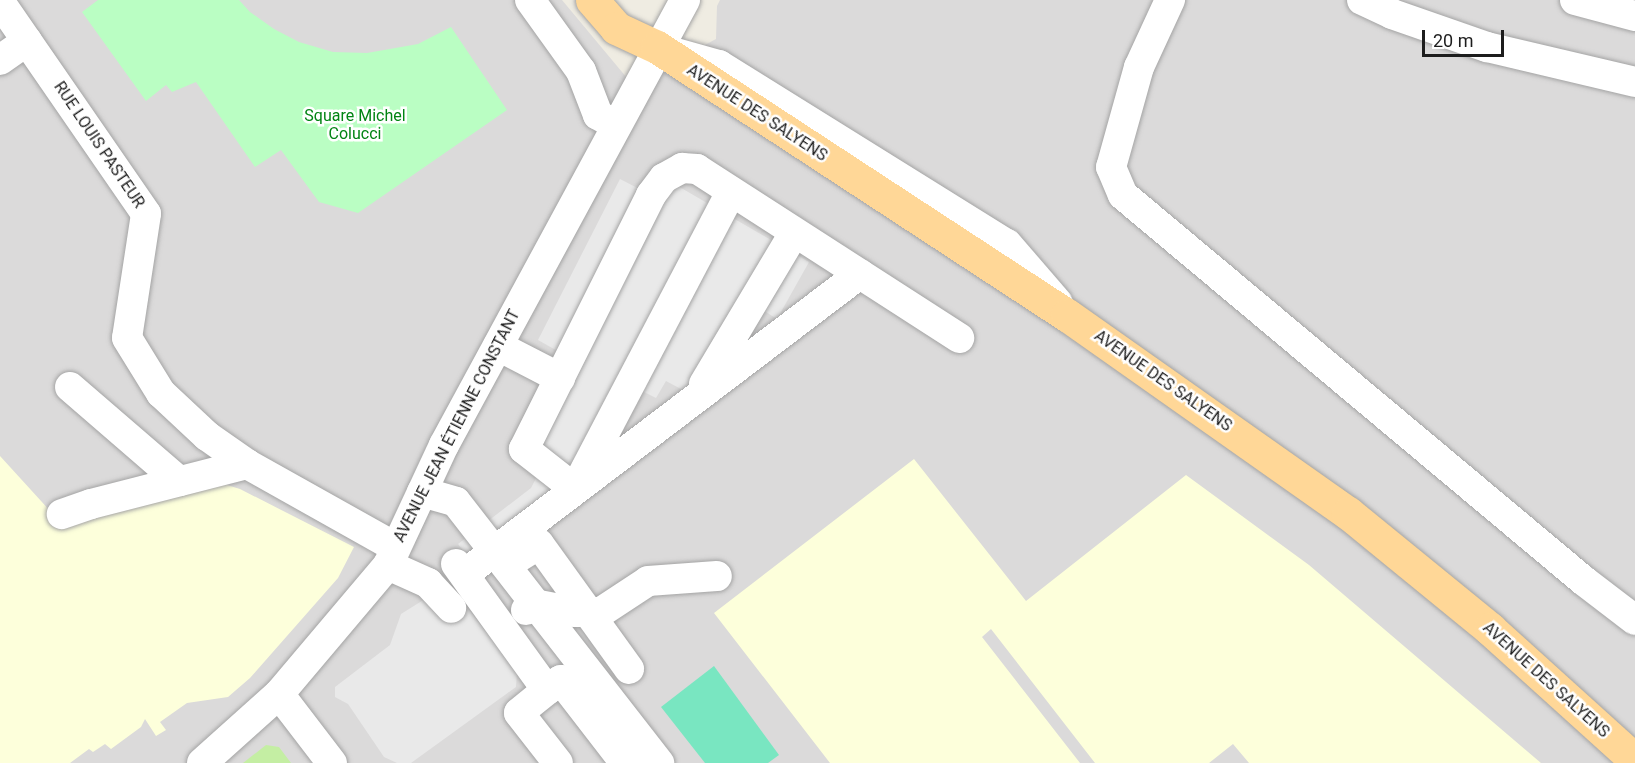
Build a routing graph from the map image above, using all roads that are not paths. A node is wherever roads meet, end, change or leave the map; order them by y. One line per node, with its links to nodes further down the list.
1 (530, 0): 14 (street)
2 (592, 0): 11 (main road)
3 (619, 0): 11 (main road)
4 (685, 0): 11 (street, AVENUE JEAN ÉTIENNE CONSTANT)
5 (1170, 0): 35 (street)
6 (1362, 0): 13 (street)
7 (1575, 0): 9 (street)
8 (0, 2): 10 (street, RUE LOUIS PASTEUR)
9 (1635, 16)
10 (27, 41): 12 (street); 23 (street, RUE LOUIS PASTEUR)
11 (657, 47): 14 (street, AVENUE JEAN ÉTIENNE CONSTANT); 41 (main road, AVENUE DES SALYENS)
12 (0, 60)
13 (1635, 82)
14 (616, 125): 19 (street, AVENUE JEAN ÉTIENNE CONSTANT)
15 (731, 192): 16 (street); 20 (street); 25 (street)
16 (794, 233): 17 (street); 22 (street)
17 (860, 274): 18 (street); 22 (street)
18 (959, 338)
19 (498, 346): 20 (street); 26 (street, AVENUE JEAN ÉTIENNE CONSTANT)
20 (560, 378): 25 (street)
21 (70, 387): 24 (street)
22 (696, 397): 25 (street)
23 (247, 464): 24 (street); 28 (street)
24 (179, 481): 27 (street)
25 (575, 489): 29 (street)
26 (422, 492): 28 (street, AVENUE JEAN ÉTIENNE CONSTANT); 29 (street)
27 (62, 514)
28 (391, 556): 31 (street); 39 (street, AVENUE JEAN ÉTIENNE CONSTANT)
29 (481, 560): 31 (street); 32 (street); 34 (street); 36 (street)
30 (717, 576): 34 (street)
31 (428, 583): 33 (street)
32 (534, 604): 34 (street); 36 (street); 40 (street)
33 (451, 608)
34 (588, 612): 37 (street)
35 (1635, 620)
36 (501, 627): 38 (street)
37 (629, 669)
38 (547, 690): 40 (street); 44 (street)
39 (279, 694): 42 (street, AVENUE JEAN ÉTIENNE CONSTANT); 43 (street)
40 (592, 698): 45 (street); 46 (street)
41 (1635, 760)
42 (202, 763)
43 (332, 763)
44 (558, 763)
45 (625, 763)
46 (659, 763)

